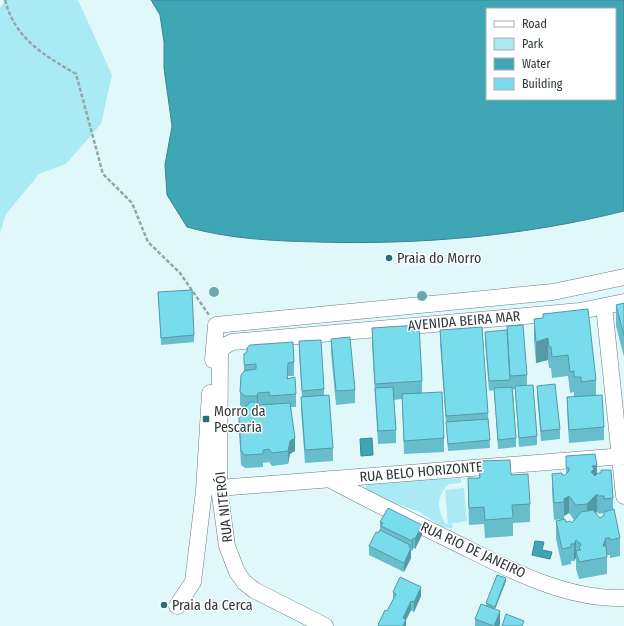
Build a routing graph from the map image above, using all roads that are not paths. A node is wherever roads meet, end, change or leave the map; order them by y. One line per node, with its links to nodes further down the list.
1 (624, 278): 10 (street)
2 (624, 302): 3 (street, AVENIDA BEIRA MAR)
3 (604, 306): 4 (street, AVENIDA BEIRA MAR); 5 (street)
4 (232, 342): 7 (street, RUA NITERÓI)
5 (622, 456): 6 (street, RUA BELO HORIZONTE); 8 (street)
6 (329, 479): 7 (street, RUA BELO HORIZONTE); 9 (street, RUA RIO DE JANEIRO)
7 (219, 488): 11 (street, RUA NITERÓI)
8 (624, 496)
9 (624, 598)
10 (177, 606)
11 (325, 626)

